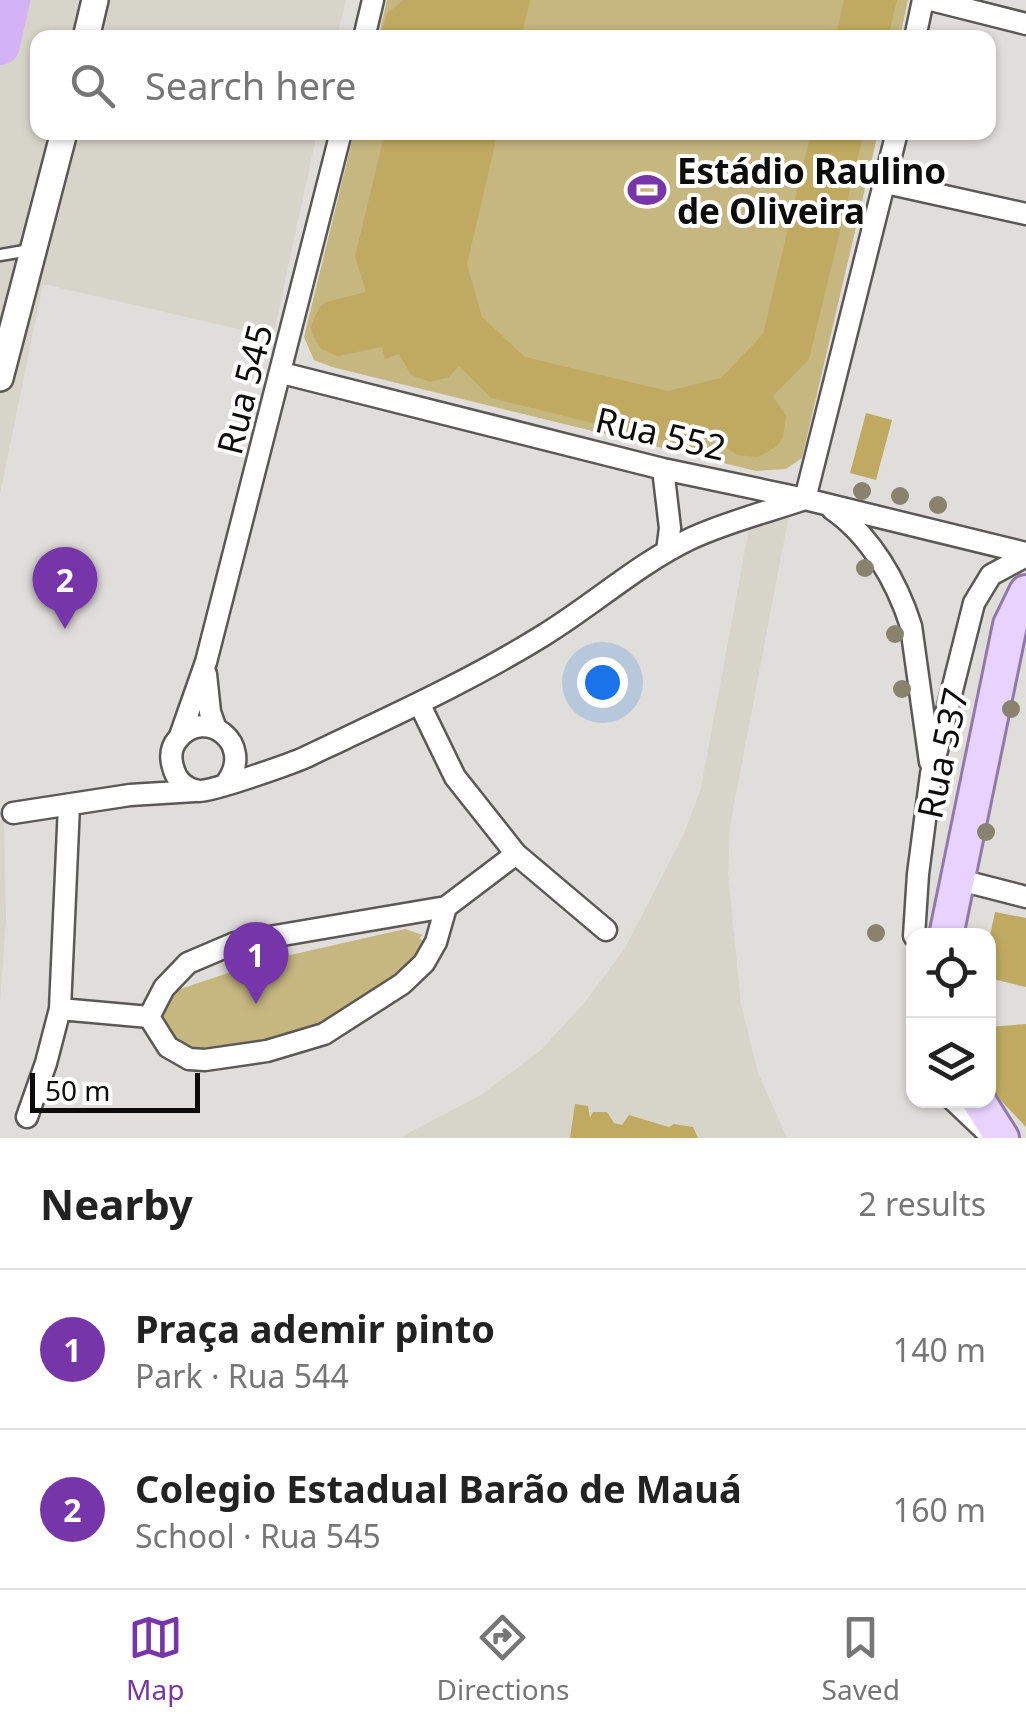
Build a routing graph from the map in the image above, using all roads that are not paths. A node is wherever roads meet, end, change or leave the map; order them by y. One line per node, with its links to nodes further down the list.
1 (95, 0): 6 (street)
2 (373, 0): 7 (street)
3 (922, 0): 8 (street)
4 (931, 0): 5 (street)
5 (1026, 24)
6 (88, 30)
7 (366, 30)
8 (916, 30)
9 (62, 140): 14 (street)
10 (338, 140): 16 (street, Rua 545)
11 (895, 140): 12 (street)
12 (886, 183): 13 (street); 19 (street)
13 (1026, 214)
14 (36, 249): 15 (lane); 17 (street)
15 (3, 255)
16 (282, 373): 18 (street, Rua 552); 23 (street, Rua 545)
17 (0, 378)
18 (663, 469): 19 (street, Rua 552); 20 (street)
19 (815, 501): 20 (street); 21 (street, Rua 552); 30 (street, Rua 537)
20 (667, 551): 24 (street)
21 (1026, 555): 30 (street, Rua 537)
22 (1026, 592): 37 (main road, Rua 537)
23 (206, 662): 25 (street, Rua 545); 26 (street, Rua 545)
24 (419, 703): 29 (street); 36 (street)
25 (216, 729): 26 (street); 27 (street)
26 (180, 736): 28 (street)
27 (234, 747): 29 (street); 31 (street)
28 (171, 760): 32 (street); 33 (street)
29 (286, 766): 31 (street)
30 (932, 774): 40 (street, Rua 537)
31 (227, 782): 32 (street)
32 (196, 791): 33 (street)
33 (130, 795): 34 (street)
34 (68, 806): 35 (street); 43 (street)
35 (14, 813)
36 (516, 854): 39 (street); 42 (street)
37 (956, 879): 38 (street); 41 (main road, Rua 537)
38 (1026, 897)
39 (446, 907): 44 (street); 44 (street)
40 (915, 928)
41 (947, 928)
42 (606, 930)
43 (60, 1009): 44 (street); 47 (street)
44 (150, 1017)
45 (962, 1108): 48 (street)
46 (983, 1108): 49 (main road)
47 (27, 1116)
48 (994, 1138)
49 (1002, 1138)

